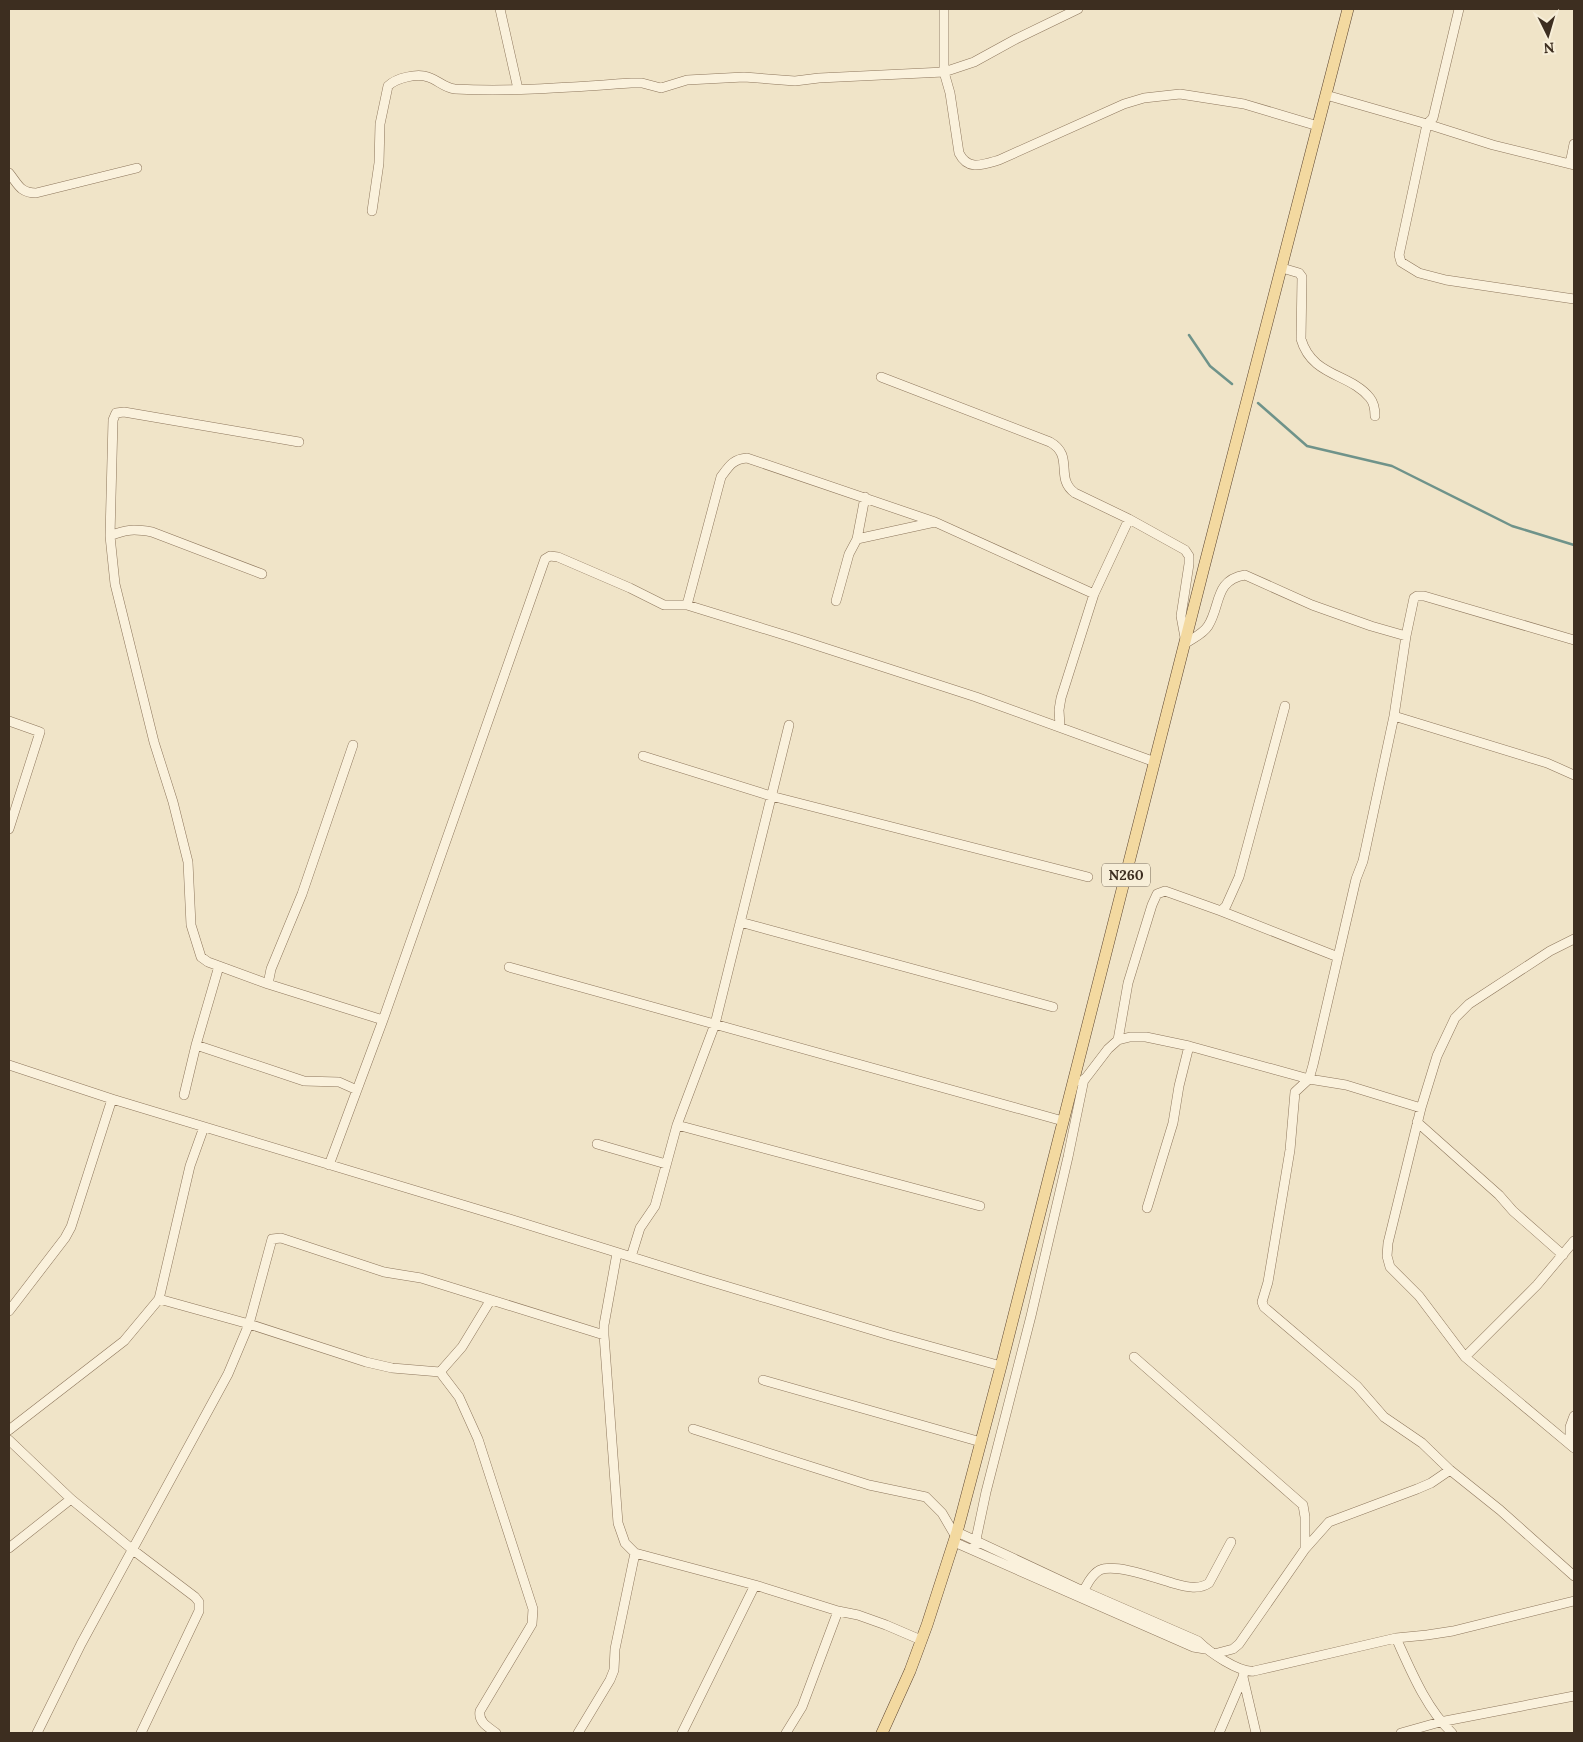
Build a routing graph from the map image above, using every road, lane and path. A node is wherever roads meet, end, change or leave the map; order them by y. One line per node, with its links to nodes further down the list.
1 (500, 9): 7 (street)
2 (944, 9): 6 (street)
3 (1078, 9): 6 (street)
4 (1348, 9): 8 (main road, N260)
5 (1459, 9): 9 (street)
6 (944, 72): 7 (street); 10 (street)
7 (518, 89): 15 (street)
8 (1326, 95): 9 (street); 10 (main road, N260)
9 (1427, 124): 12 (street); 17 (street)
10 (1318, 126): 16 (main road, N260)
11 (1574, 144): 12 (street)
12 (1572, 165)
13 (137, 168): 14 (street)
14 (9, 172)
15 (372, 211)
16 (1282, 268): 19 (street); 32 (main road, N260)
17 (1574, 299)
18 (881, 377): 22 (street)
19 (1376, 416)
20 (299, 442): 24 (street)
21 (865, 497): 23 (street); 25 (street); 29 (street)
22 (1130, 519): 27 (street); 32 (street)
23 (935, 522): 25 (street); 27 (street)
24 (110, 536): 26 (street); 49 (street)
25 (857, 539): 28 (street)
26 (262, 574)
27 (1094, 594): 37 (street)
28 (836, 601)
29 (687, 606): 37 (street); 53 (street)
30 (1406, 636): 31 (street); 32 (street); 34 (street)
31 (1574, 640)
32 (1186, 643): 40 (main road, N260)
33 (1285, 706): 45 (street)
34 (1394, 716): 41 (street); 48 (street)
35 (9, 721): 43 (street)
36 (789, 725): 42 (street)
37 (1060, 726): 40 (street)
38 (353, 745): 51 (street)
39 (643, 756): 42 (street)
40 (1156, 762): 63 (main road, N260)
41 (1574, 775)
42 (771, 796): 44 (street); 46 (street)
43 (9, 829)
44 (1088, 877)
45 (1221, 911): 48 (street); 55 (street)
46 (740, 922): 52 (street); 54 (street)
47 (1574, 939): 65 (street)
48 (1338, 958): 60 (street)
49 (219, 966): 51 (street); 56 (street)
50 (509, 967): 54 (street)
51 (268, 984): 53 (street)
52 (1052, 1007)
53 (382, 1020): 61 (street)
54 (714, 1024): 66 (street); 68 (street)
55 (1118, 1040): 57 (street); 59 (street)
56 (196, 1045): 61 (street); 62 (street)
57 (1189, 1046): 60 (street); 74 (street)
58 (9, 1065): 64 (street)
59 (1084, 1079): 63 (street); 101 (street)
60 (1309, 1079): 65 (street); 97 (street)
61 (356, 1090): 72 (street)
62 (184, 1095)
63 (1069, 1098): 66 (main road, N260)
64 (112, 1099): 69 (street); 81 (street)
65 (1421, 1108): 67 (street)
66 (1064, 1121): 86 (main road, N260)
67 (1417, 1122): 77 (street); 85 (street)
68 (677, 1125): 71 (street); 73 (street)
69 (204, 1127): 72 (street); 79 (street)
70 (597, 1144): 71 (street)
71 (666, 1164): 78 (street)
72 (329, 1165): 76 (street)
73 (980, 1206)
74 (1147, 1208)
75 (1574, 1241): 77 (street)
76 (617, 1252): 78 (street); 83 (street)
77 (1562, 1254): 85 (street)
78 (631, 1257): 86 (street)
79 (159, 1299): 82 (street); 92 (street)
80 (490, 1301): 82 (street); 83 (street); 87 (street)
81 (9, 1312)
82 (249, 1324): 87 (street); 104 (street)
83 (604, 1335): 105 (street)
84 (1134, 1357): 103 (street)
85 (1465, 1357): 93 (street)
86 (1001, 1366): 95 (main road, N260)
87 (440, 1372): 119 (street)
88 (763, 1380): 95 (street)
89 (1574, 1416): 90 (street)
90 (1570, 1426): 93 (street); 96 (street)
91 (693, 1429): 99 (street)
92 (9, 1430)
93 (1554, 1430): 96 (street)
94 (9, 1440): 98 (street)
95 (981, 1442): 99 (main road, N260)
96 (1572, 1446)
97 (1450, 1470): 103 (street); 106 (street)
98 (71, 1499): 102 (street); 104 (street)
99 (956, 1537): 101 (street); 112 (main road, N260)
100 (1231, 1542): 108 (street)
101 (976, 1545): 108 (street)
102 (9, 1548)
103 (1305, 1548): 113 (street)
104 (133, 1550): 117 (street); 118 (street)
105 (634, 1553): 107 (street); 120 (street)
106 (1574, 1576)
107 (754, 1585): 110 (street); 121 (street)
108 (1082, 1594): 113 (street)
109 (1574, 1601): 111 (street)
110 (838, 1611): 112 (street); 122 (street)
111 (1396, 1638): 114 (street); 116 (street)
112 (921, 1640): 123 (main road, N260)
113 (1214, 1654): 114 (street)
114 (1244, 1674): 124 (street); 125 (street)
115 (1574, 1696): 116 (street)
116 (1440, 1722): 126 (street); 127 (street)
117 (37, 1733)
118 (141, 1733)
119 (496, 1733)
120 (578, 1733)
121 (682, 1733)
122 (786, 1733)
123 (882, 1733)
124 (1220, 1733)
125 (1256, 1733)
126 (1401, 1733)
127 (1452, 1733)

